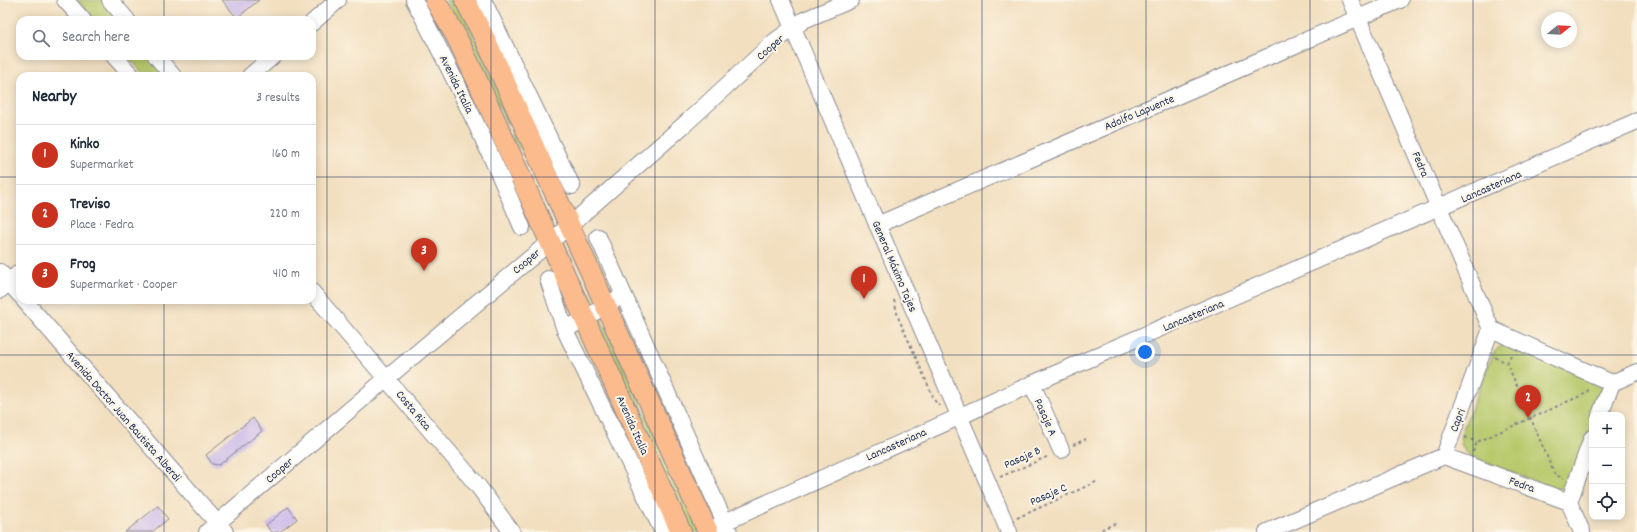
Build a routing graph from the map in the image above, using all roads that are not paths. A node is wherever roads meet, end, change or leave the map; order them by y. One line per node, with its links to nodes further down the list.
1 (65, 0): 11 (street)
2 (110, 0): 12 (street)
3 (338, 0): 14 (street)
4 (414, 0): 27 (street, Avenida Italia)
5 (435, 0): 25 (main road, Avenida Italia)
6 (781, 0): 15 (street, General Máximo Tajes)
7 (851, 0): 15 (street, Cooper)
8 (1350, 0): 13 (street, Fedra)
9 (1400, 0): 13 (street, Adolfo Lapuente)
10 (475, 2): 16 (main road, Avenida Italia)
11 (79, 16)
12 (124, 16)
13 (1358, 18): 29 (street, Fedra); 31 (street, Adolfo Lapuente)
14 (316, 19)
15 (793, 28): 30 (street, Cooper); 31 (street, General Máximo Tajes)
16 (493, 40): 23 (main road, Avenida Italia); 26 (street, Avenida Italia)
17 (118, 60): 20 (street)
18 (159, 60): 21 (street)
19 (268, 60): 22 (street)
20 (128, 72)
21 (170, 72)
22 (255, 72)
23 (523, 122): 25 (street); 26 (main road, Avenida Italia)
24 (1637, 122): 29 (street, Lancasteriana)
25 (503, 139): 27 (main road, Avenida Italia); 30 (main road)
26 (544, 150): 28 (street, Avenida Italia); 30 (main road, Avenida Italia)
27 (506, 166): 32 (street, Avenida Italia); 34 (main road, Avenida Italia)
28 (572, 186)
29 (1440, 208): 45 (street, Fedra); 54 (street, Lancasteriana)
30 (570, 225): 34 (street, Cooper); 38 (main road, Avenida Italia)
31 (878, 225): 56 (street, General Máximo Tajes)
32 (522, 227)
33 (598, 237): 35 (street)
34 (549, 242): 43 (main road); 44 (main road, Avenida Italia); 51 (street, Cooper)
35 (612, 268): 38 (street); 40 (street)
36 (7, 279): 39 (street)
37 (548, 279): 46 (street, Avenida Italia)
38 (595, 279): 43 (main road, Avenida Italia)
39 (16, 290)
40 (623, 294): 43 (street); 47 (street)
41 (316, 297): 51 (street, Costa Rica)
42 (27, 304): 62 (street, Avenida Doctor Juan Bautista Alberdi)
43 (606, 305): 44 (street); 48 (main road, Avenida Italia)
44 (584, 318): 46 (street); 66 (main road, Avenida Italia)
45 (1491, 329): 53 (street); 59 (street, Capri)
46 (565, 330): 65 (street, Avenida Italia)
47 (643, 339): 48 (street); 50 (street)
48 (624, 349): 52 (main road, Avenida Italia)
49 (1637, 372): 53 (street)
50 (658, 373): 52 (street, Avenida Italia); 63 (street)
51 (387, 378): 62 (street, Cooper); 64 (street, Costa Rica)
52 (640, 383): 63 (main road, Avenida Italia)
53 (1612, 383): 55 (street)
54 (1032, 384): 56 (street, Lancasteriana); 58 (street, Pasaje A)
55 (1601, 412)
56 (959, 416): 61 (street, General Máximo Tajes); 63 (street, Lancasteriana)
57 (1589, 446): 60 (street)
58 (1061, 450)
59 (1444, 456): 60 (street, Fedra); 67 (street)
60 (1569, 502): 68 (street)
61 (1007, 528)
62 (216, 529)
63 (717, 529)
64 (512, 532)
65 (663, 532)
66 (681, 532)
67 (1267, 532)
68 (1582, 532)

